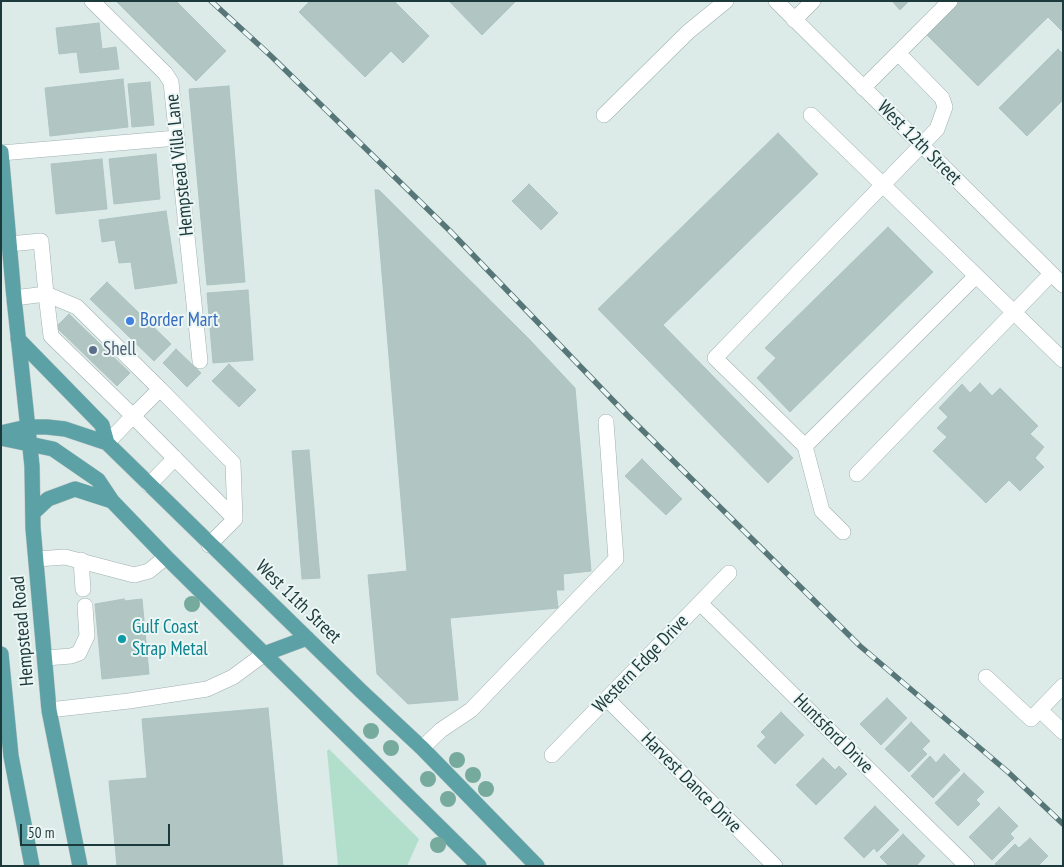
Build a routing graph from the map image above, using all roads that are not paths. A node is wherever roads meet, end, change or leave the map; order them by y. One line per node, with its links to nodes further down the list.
1 (92, 1): 11 (street, Hempstead Villa Lane)
2 (726, 1): 9 (street)
3 (776, 1): 6 (street, West 12th Street)
4 (813, 1): 6 (street)
5 (950, 1): 7 (street)
6 (794, 20): 8 (street, West 12th Street)
7 (898, 52): 8 (street); 12 (street)
8 (863, 88): 12 (street, West 12th Street)
9 (604, 115)
10 (812, 116): 14 (street)
11 (178, 138): 13 (street); 24 (street, Hempstead Villa Lane)
12 (922, 146): 14 (street); 16 (street, West 12th Street)
13 (1, 152): 15 (main road, Hempstead Road)
14 (883, 186): 17 (street); 33 (street)
15 (9, 244): 19 (street); 20 (main road, Hempstead Road)
16 (1051, 274): 18 (street, West 12th Street); 21 (street)
17 (976, 276): 21 (street); 33 (street)
18 (1063, 286)
19 (46, 294): 20 (street); 25 (street); 26 (street)
20 (14, 298): 22 (main road, Hempstead Road)
21 (1014, 313): 23 (street); 35 (street)
22 (18, 339): 28 (main road, Hempstead Road); 32 (main road)
23 (1063, 360)
24 (200, 361)
25 (160, 389): 26 (street); 39 (street)
26 (133, 416): 32 (street); 34 (street)
27 (606, 422): 59 (street)
28 (27, 427): 29 (main road, West 11th Street); 31 (main road, Hempstead Road); 32 (main road, West 11th Street)
29 (1, 433)
30 (1, 438): 31 (main road)
31 (29, 443): 37 (main road); 38 (main road, Hempstead Road)
32 (107, 443): 36 (main road, West 11th Street)
33 (805, 446): 40 (street)
34 (175, 458): 36 (street); 39 (street)
35 (857, 474)
36 (149, 485): 41 (main road, West 11th Street)
37 (112, 501): 38 (main road); 42 (main road)
38 (33, 513): 43 (main road, Hempstead Road)
39 (235, 518): 41 (street)
40 (843, 532)
41 (209, 545): 49 (main road, West 11th Street)
42 (166, 557): 44 (street); 51 (main road)
43 (37, 558): 44 (street); 52 (main road, Hempstead Road)
44 (81, 560): 46 (street)
45 (729, 573): 47 (street, Western Edge Drive)
46 (83, 589)
47 (700, 603): 55 (street, Western Edge Drive); 66 (street, Huntsford Drive)
48 (85, 606): 52 (street)
49 (307, 638): 51 (main road); 59 (main road, West 11th Street)
50 (1, 654): 62 (main road, Hempstead Road)
51 (264, 654): 56 (street); 64 (main road)
52 (46, 658): 56 (main road, Hempstead Road)
53 (986, 677): 57 (street)
54 (1063, 686): 57 (street)
55 (607, 699): 60 (street, Western Edge Drive); 65 (street, Harvest Dance Drive)
56 (49, 710): 63 (main road, Hempstead Road)
57 (1040, 710): 58 (street)
58 (1063, 732)
59 (422, 748): 61 (main road, West 11th Street)
60 (552, 755)
61 (527, 863)
62 (32, 866)
63 (80, 866)
64 (479, 866)
65 (775, 866)
66 (967, 866)

